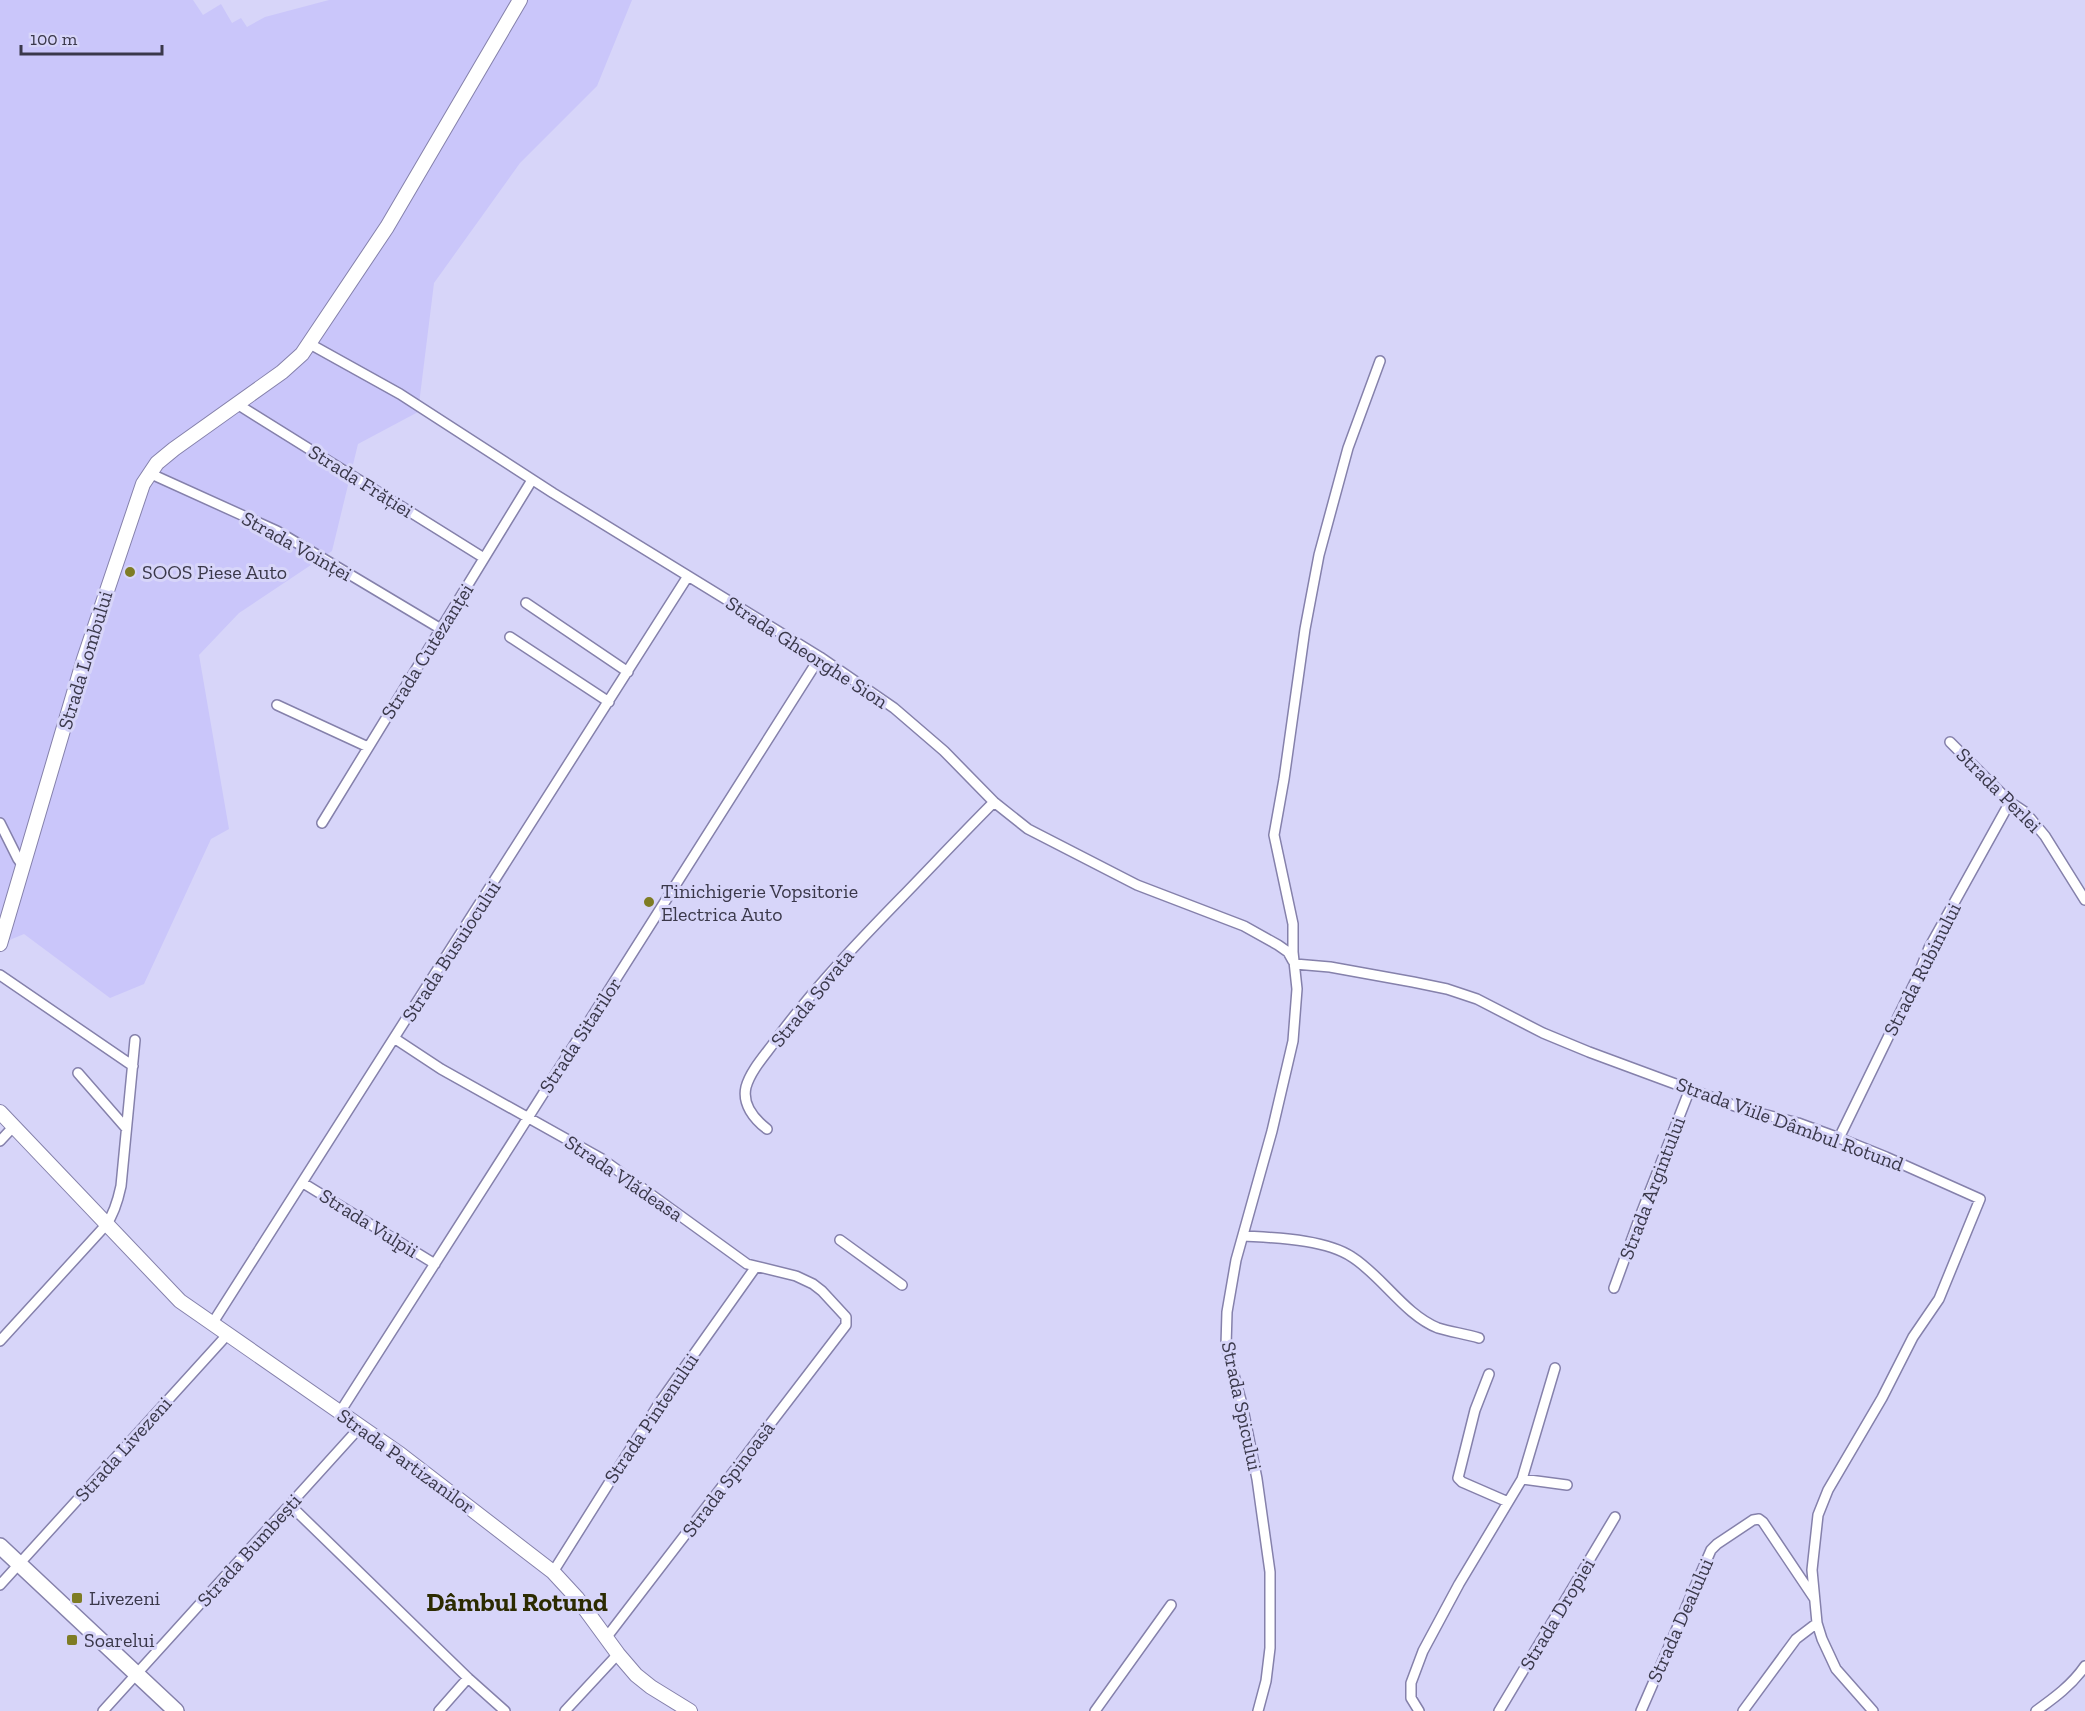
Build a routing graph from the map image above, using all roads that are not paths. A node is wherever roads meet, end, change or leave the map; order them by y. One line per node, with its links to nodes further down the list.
1 (520, 0): 2 (street, Strada Lombului)
2 (310, 344): 4 (street, Strada Lombului); 6 (street, Strada Gheorghe Sion)
3 (1380, 361): 25 (street, Strada Spicului)
4 (237, 404): 5 (street, Strada Lombului); 7 (street, Strada Frăției)
5 (149, 473): 10 (street, Strada Voinței); 22 (street, Strada Lombului)
6 (532, 480): 7 (street, Strada Cutezanței); 8 (street, Strada Gheorghe Sion)
7 (484, 558): 10 (street, Strada Cutezanței)
8 (688, 576): 12 (street, Strada Gheorghe Sion); 13 (street, Strada Busuiocului)
9 (526, 603): 13 (street)
10 (441, 629): 17 (street, Strada Cutezanței)
11 (510, 637): 14 (street)
12 (820, 657): 18 (street, Strada Gheorghe Sion); 33 (street, Strada Sitarilor)
13 (628, 672): 14 (street, Strada Busuiocului)
14 (609, 702): 27 (street, Strada Busuiocului)
15 (277, 705): 17 (street)
16 (1950, 742): 19 (street, Strada Perlei)
17 (368, 747): 21 (street, Strada Cutezanței)
18 (994, 802): 25 (street, Strada Gheorghe Sion); 36 (street, Strada Sovata)
19 (2010, 802): 23 (street, Strada Perlei); 37 (street, Strada Rubinului)
20 (0, 823): 22 (street)
21 (321, 823)
22 (23, 866): 24 (street, Strada Lombului)
23 (2085, 900)
24 (0, 944)
25 (1295, 964): 31 (street, Strada Viile Dâmbul Rotund); 41 (street, Strada Spicului)
26 (0, 975): 29 (street)
27 (394, 1038): 33 (street, Strada Vlădeasa); 39 (street, Strada Busuiocului)
28 (135, 1040): 29 (street)
29 (133, 1066): 35 (street)
30 (78, 1073): 35 (street)
31 (1690, 1089): 37 (street, Strada Viile Dâmbul Rotund); 46 (street, Strada Argintului)
32 (0, 1112): 34 (street, Strada Partizanilor)
33 (527, 1116): 43 (street, Strada Sitarilor); 44 (street, Strada Vlădeasa)
34 (14, 1126): 38 (street); 40 (street, Strada Partizanilor)
35 (126, 1128): 40 (street)
36 (767, 1129)
37 (1839, 1138): 65 (street, Strada Viile Dâmbul Rotund)
38 (0, 1142)
39 (303, 1183): 43 (street, Strada Vulpii); 48 (street, Strada Busuiocului)
40 (106, 1225): 48 (street, Strada Partizanilor); 51 (street)
41 (1244, 1236): 50 (street); 80 (street, Strada Spicului)
42 (840, 1240): 45 (street)
43 (435, 1264): 54 (street, Strada Sitarilor)
44 (755, 1268): 47 (street, Strada Vlădeasa); 63 (street, Strada Pintenului)
45 (902, 1285)
46 (1614, 1288)
47 (847, 1319): 68 (street, Strada Spinoasă)
48 (212, 1324): 49 (street, Strada Partizanilor)
49 (227, 1335): 54 (street, Strada Partizanilor); 62 (street, Strada Livezeni)
50 (1479, 1338)
51 (0, 1341)
52 (1555, 1368): 56 (street)
53 (1490, 1374): 58 (street)
54 (339, 1412): 55 (street, Strada Partizanilor)
55 (361, 1426): 59 (street, Strada Bumbești); 63 (street, Strada Partizanilor)
56 (1522, 1479): 57 (street); 58 (street)
57 (1567, 1485)
58 (1508, 1502): 81 (street)
59 (290, 1505): 71 (street, Strada Bumbești); 72 (street)
60 (1615, 1517): 82 (street, Strada Dropiei)
61 (0, 1546): 62 (main road)
62 (19, 1564): 64 (street, Strada Livezeni); 71 (main road)
63 (553, 1572): 68 (street, Strada Partizanilor)
64 (0, 1585)
65 (1814, 1599): 67 (street, Strada Viile Dâmbul Rotund); 83 (street, Strada Dealului)
66 (1171, 1605): 79 (street)
67 (1817, 1623): 84 (street); 85 (street, Strada Viile Dâmbul Rotund)
68 (606, 1638): 69 (street, Strada Partizanilor)
69 (618, 1654): 77 (street); 78 (street, Strada Partizanilor)
70 (2085, 1666): 86 (street)
71 (137, 1674): 73 (street, Strada Bumbești); 74 (main road)
72 (468, 1678): 75 (street); 76 (street)
73 (103, 1711)
74 (176, 1711)
75 (439, 1711)
76 (505, 1711)
77 (565, 1711)
78 (690, 1711)
79 (1095, 1711)
80 (1258, 1711)
81 (1419, 1711)
82 (1499, 1711)
83 (1641, 1711)
84 (1743, 1711)
85 (1873, 1711)
86 (2036, 1711)

